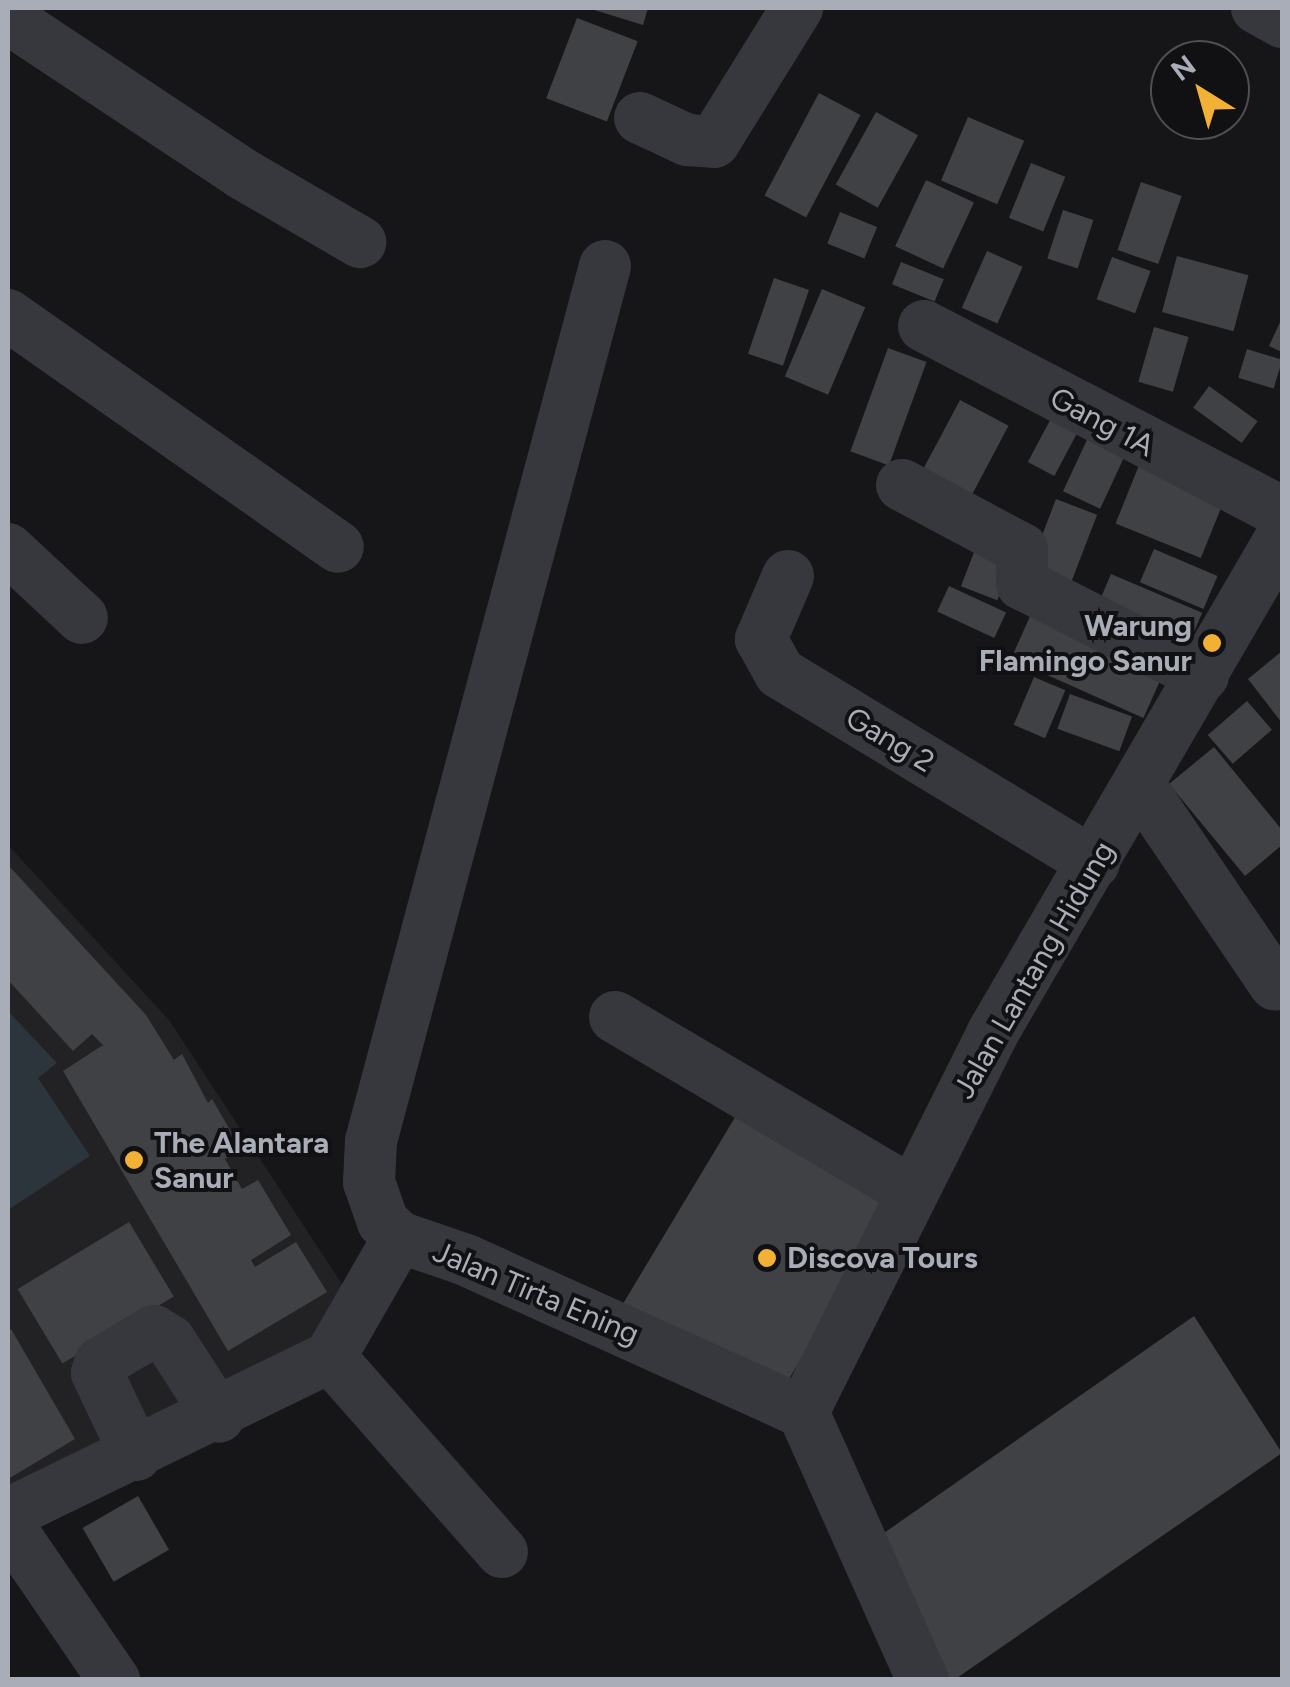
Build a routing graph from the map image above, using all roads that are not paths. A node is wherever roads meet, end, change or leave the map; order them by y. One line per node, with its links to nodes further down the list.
1 (797, 8): 5 (street)
2 (1257, 8): 4 (street)
3 (8, 18): 6 (street)
4 (1282, 22)
5 (640, 118)
6 (360, 242)
7 (605, 266): 23 (street)
8 (8, 315): 13 (street)
9 (924, 326): 11 (street, Gang 1A)
10 (902, 485): 17 (street)
11 (1282, 512)
12 (1282, 536): 17 (street, Jalan Lantang Hidung)
13 (338, 546)
14 (8, 549): 16 (street)
15 (788, 576): 19 (street, Gang 2)
16 (82, 618)
17 (1204, 676): 18 (street, Jalan Lantang Hidung)
18 (1140, 786): 19 (street, Jalan Lantang Hidung); 20 (street)
19 (1094, 863): 22 (street, Jalan Lantang Hidung)
20 (1275, 985)
21 (615, 1017): 22 (street)
22 (912, 1192): 25 (street, Jalan Lantang Hidung)
23 (399, 1237): 24 (street, Jalan Tirta Ening); 25 (street, Jalan Tirta Ening)
24 (330, 1357): 26 (street); 30 (street)
25 (803, 1412): 32 (street)
26 (219, 1417): 27 (street); 27 (street)
27 (136, 1455): 28 (street)
28 (8, 1514)
29 (8, 1525): 31 (street)
30 (502, 1552)
31 (114, 1680)
32 (923, 1680)

